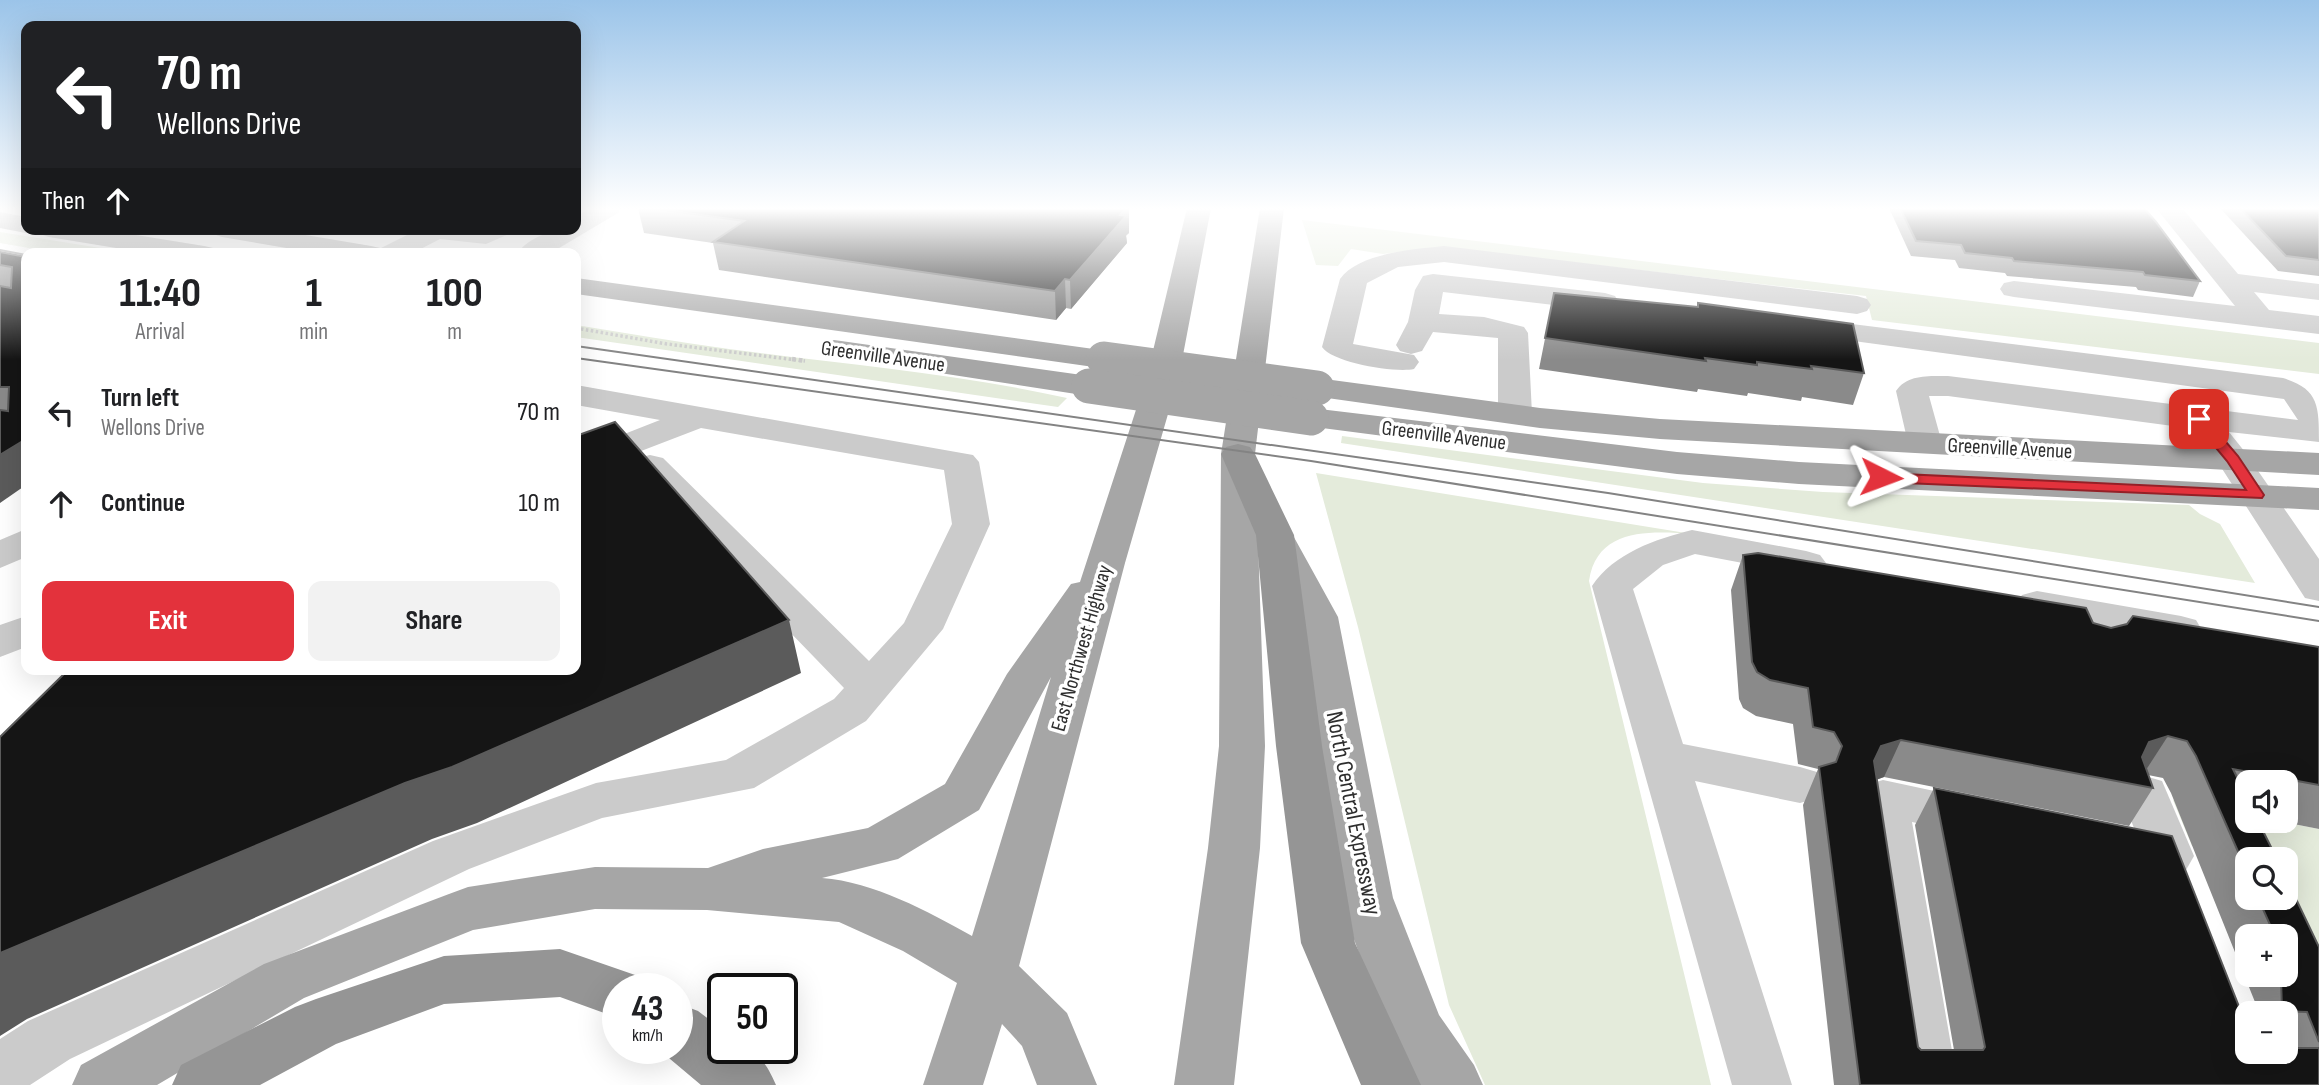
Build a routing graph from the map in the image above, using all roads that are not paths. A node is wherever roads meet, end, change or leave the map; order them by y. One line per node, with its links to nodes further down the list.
1 (1188, 259): 38 (main road, East Northwest Highway)
2 (1265, 259): 29 (main road)
3 (1402, 259): 17 (street)
4 (1478, 259): 11 (street)
5 (2211, 259): 6 (street)
6 (2230, 281): 9 (street); 13 (street)
7 (581, 287): 18 (main road, Greenville Avenue)
8 (2014, 289): 13 (street)
9 (2319, 292)
10 (1626, 305): 14 (street)
11 (1857, 305)
12 (581, 312): 18 (main road, Greenville Avenue)
13 (2260, 318): 16 (street)
14 (1423, 322): 17 (street); 22 (street)
15 (1777, 324): 25 (street)
16 (2319, 325)
17 (1403, 362): 19 (street)
18 (1095, 372): 21 (main road, Greenville Avenue, bridge)
19 (1386, 397): 21 (main road, Greenville Avenue); 22 (main road, Greenville Avenue)
20 (586, 402): 23 (street)
21 (1314, 403): 33 (main road, Greenville Avenue)
22 (1515, 414): 27 (main road, Greenville Avenue)
23 (698, 417): 28 (street); 45 (street)
24 (2199, 419): 26 (street); 27 (street); 30 (street)
25 (2319, 425)
26 (2319, 432)
27 (1925, 443): 30 (main road, Greenville Avenue)
28 (629, 445): 31 (street); 45 (street)
29 (1238, 454): 35 (highway); 61 (main road)
30 (2233, 459): 32 (main road, Greenville Avenue); 33 (street)
31 (581, 463)
32 (2319, 464)
33 (2257, 495): 34 (main road, Greenville Avenue); 40 (street)
34 (2319, 499)
35 (1275, 535): 62 (highway); 63 (main road, North Central Expressway)
36 (21, 544): 37 (street)
37 (0, 556)
38 (1105, 563): 51 (main road); 52 (main road, East Northwest Highway)
39 (1843, 569): 46 (street)
40 (2312, 569)
41 (1995, 597): 43 (street)
42 (21, 632): 44 (street)
43 (2221, 638)
44 (0, 643)
45 (870, 688): 55 (street)
46 (1663, 757): 47 (street); 64 (street)
47 (1800, 785)
48 (2145, 794): 50 (street)
49 (2018, 826): 65 (street)
50 (2113, 845)
51 (707, 889): 52 (main road); 56 (main road)
52 (989, 973): 59 (main road, East Northwest Highway); 60 (main road)
53 (602, 987): 57 (highway)
54 (693, 1042): 58 (highway)
55 (0, 1071)
56 (102, 1085)
57 (202, 1085)
58 (746, 1085)
59 (953, 1085)
60 (1067, 1085)
61 (1204, 1085)
62 (1391, 1085)
63 (1453, 1085)
64 (1762, 1085)
65 (1928, 1085)

